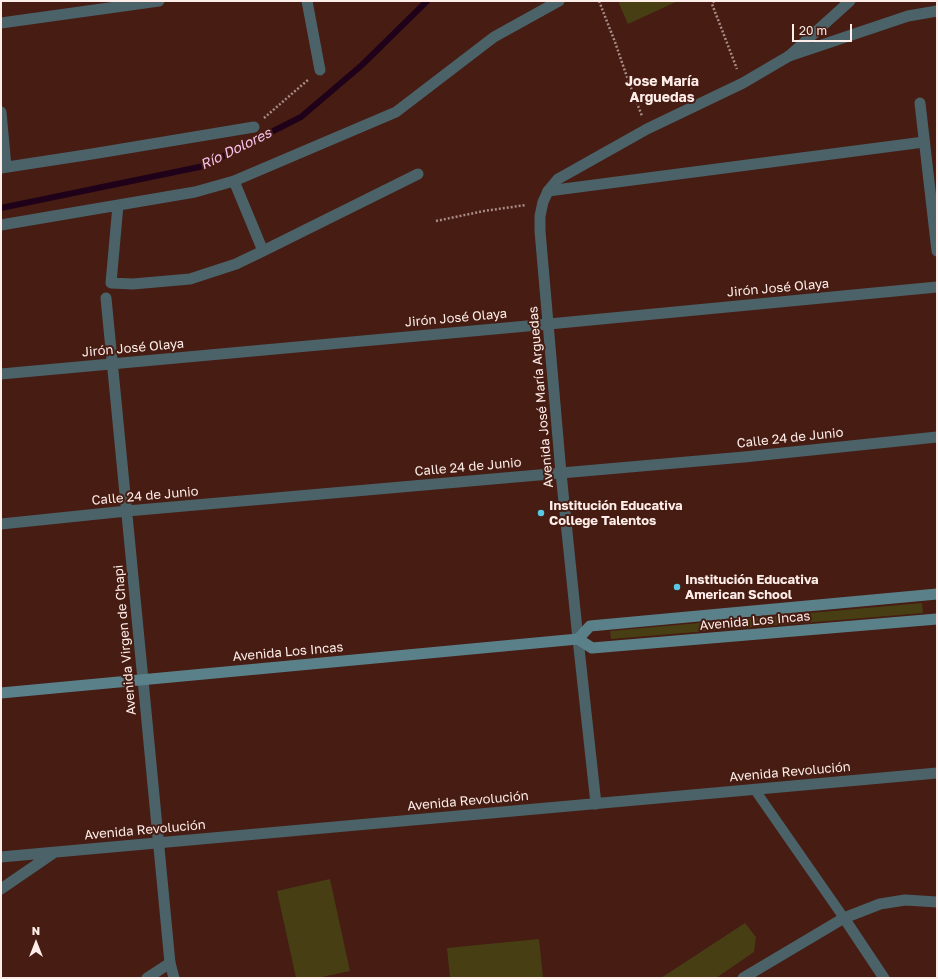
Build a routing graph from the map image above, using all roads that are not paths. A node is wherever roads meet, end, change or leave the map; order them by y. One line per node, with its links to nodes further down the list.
1 (159, 1): 6 (street)
2 (307, 1): 8 (street)
3 (559, 1): 15 (street)
4 (850, 1): 7 (street)
5 (937, 11): 7 (street)
6 (1, 23)
7 (789, 56): 16 (street, Avenida José María Arguedas)
8 (320, 70)
9 (920, 103): 12 (street)
10 (1, 112): 13 (street)
11 (254, 127): 13 (street)
12 (924, 142): 16 (street); 20 (street)
13 (4, 167)
14 (418, 174): 19 (street)
15 (234, 181): 17 (street); 19 (street)
16 (548, 192): 23 (street, Avenida José María Arguedas)
17 (118, 205): 18 (street); 19 (street)
18 (1, 224)
19 (264, 251)
20 (937, 251)
21 (937, 287): 23 (street, Jirón José Olaya)
22 (106, 298): 24 (street, Avenida Virgen de Chapi)
23 (548, 324): 24 (street, Jirón José Olaya); 27 (street, Avenida José María Arguedas)
24 (113, 364): 25 (street, Jirón José Olaya); 28 (street, Avenida Virgen de Chapi)
25 (1, 374)
26 (937, 437): 27 (street, Calle 24 de Junio)
27 (561, 473): 28 (street, Calle 24 de Junio); 32 (street, Avenida José María Arguedas)
28 (127, 511): 29 (street, Calle 24 de Junio); 33 (street, Avenida Virgen de Chapi)
29 (1, 524)
30 (937, 594): 32 (main road, Avenida Los Incas)
31 (937, 619): 32 (main road, Avenida Los Incas)
32 (578, 639): 33 (main road, Avenida Los Incas); 37 (street, Avenida José María Arguedas)
33 (143, 680): 34 (main road, Avenida Los Incas); 38 (street, Avenida Virgen de Chapi)
34 (1, 693)
35 (937, 773): 36 (street, Avenida Revolución)
36 (755, 790): 37 (street, Avenida Revolución); 43 (lane)
37 (596, 804): 38 (street, Avenida Revolución)
38 (158, 843): 39 (street, Avenida Revolución); 44 (street, Avenida Virgen de Chapi)
39 (56, 852): 40 (street, Avenida Revolución); 41 (street)
40 (1, 857)
41 (1, 889)
42 (937, 902): 43 (street)
43 (844, 918): 47 (street); 48 (street)
44 (170, 963): 45 (street); 46 (street, Avenida Virgen de Chapi)
45 (147, 978)
46 (174, 978)
47 (743, 978)
48 (884, 978)

